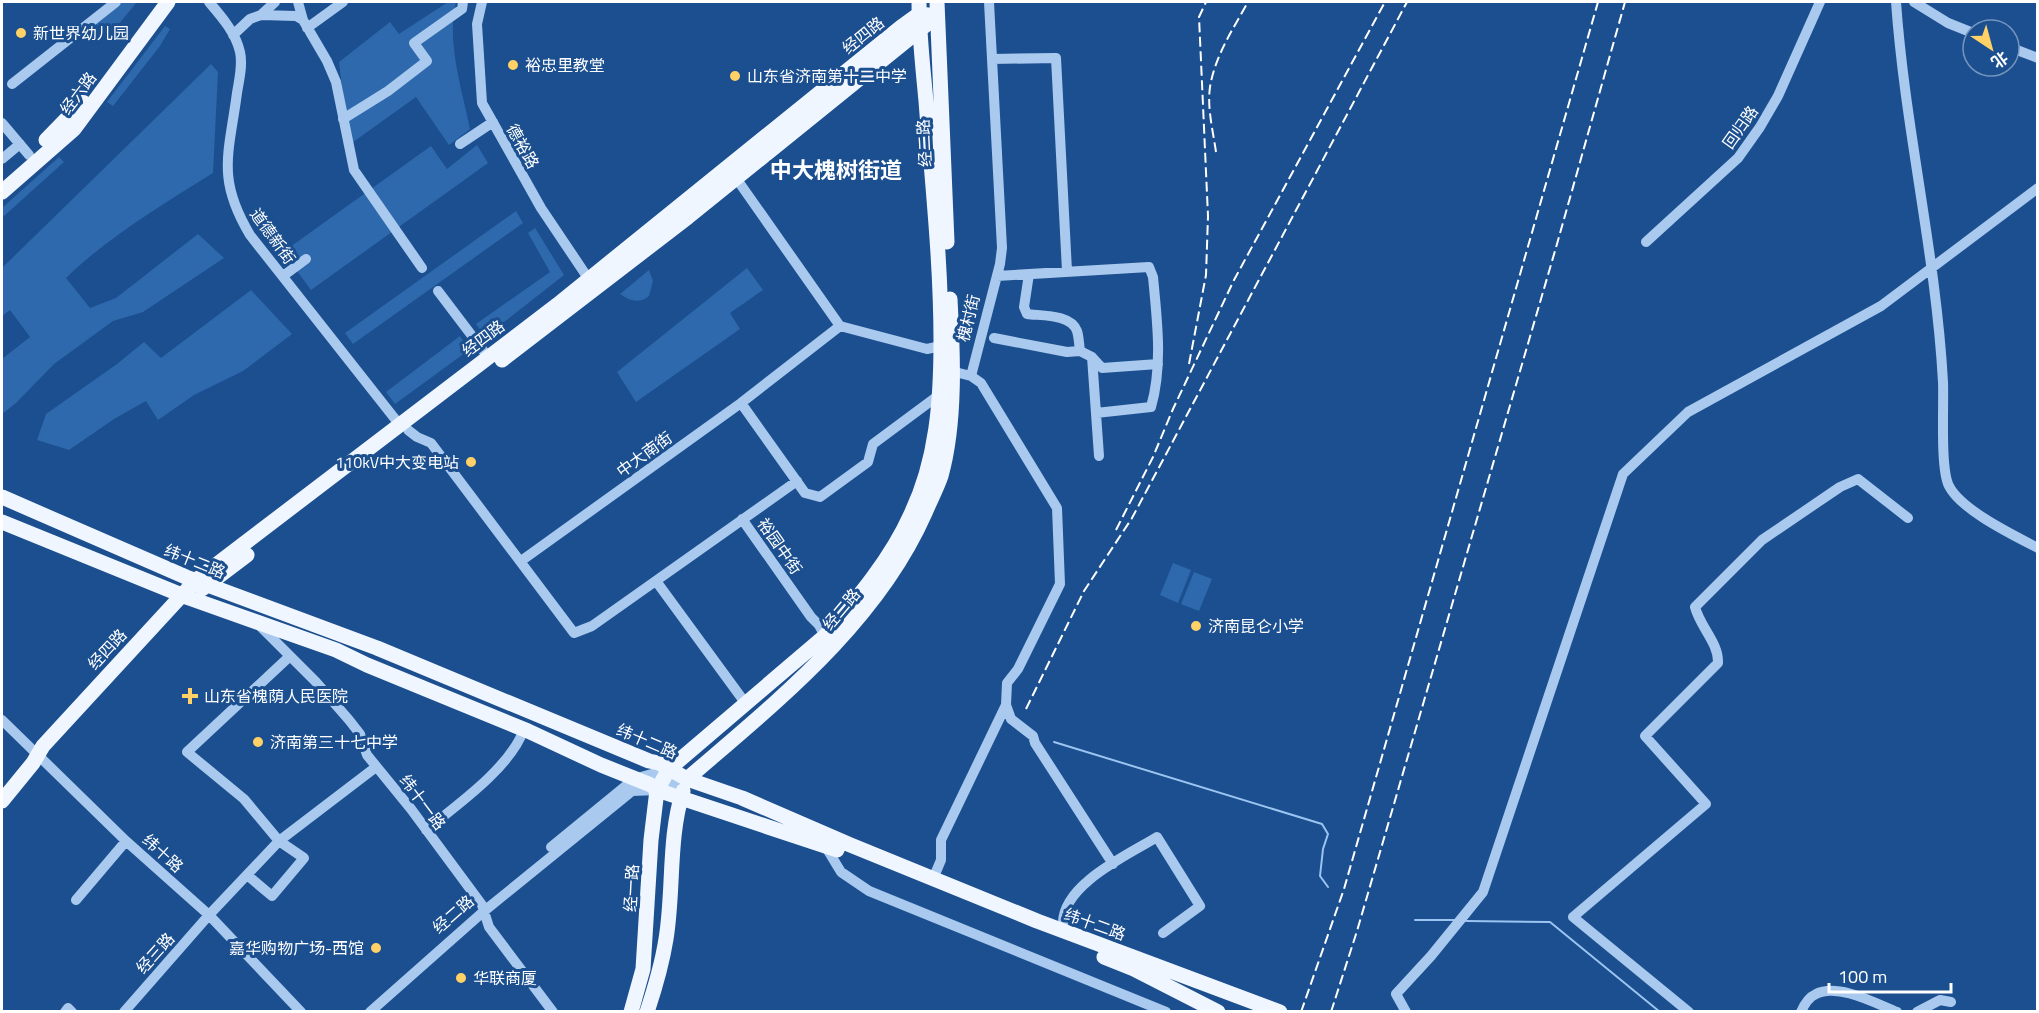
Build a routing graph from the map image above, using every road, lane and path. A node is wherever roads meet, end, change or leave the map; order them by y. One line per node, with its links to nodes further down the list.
1 (116, 2): 23 (street)
2 (155, 2): 28 (main road, 经六路)
3 (168, 2): 33 (main road, 经六路)
4 (209, 2): 19 (street, 道德新街)
5 (275, 2): 15 (street)
6 (298, 2): 17 (street)
7 (343, 2): 17 (street)
8 (463, 2): 24 (street)
9 (482, 2): 25 (street, 德裕路)
10 (989, 2): 22 (street, 槐村街)
11 (1820, 2): 34 (street, 回归路)
12 (1896, 2): 36 (street)
13 (1914, 2): 18 (street)
14 (937, 9): 16 (main road); 51 (main road, 经二路)
15 (261, 15): 17 (street); 19 (street)
16 (919, 15): 30 (main road, 经四路); 42 (main road, 经四路); 46 (main road, 经二路)
17 (305, 24): 24 (street)
18 (1961, 28)
19 (233, 35): 40 (street, 道德新街)
20 (2021, 52): 21 (street)
21 (2037, 58)
22 (992, 59): 38 (street); 41 (street, 槐村街)
23 (12, 84)
24 (343, 119): 37 (street)
25 (493, 122): 27 (street); 42 (street, 德裕路)
26 (2, 123): 28 (street)
27 (460, 144)
28 (24, 150): 29 (street); 31 (main road, 经六路)
29 (2, 159)
30 (736, 178): 42 (main road, 经四路); 44 (street)
31 (2, 180)
32 (2037, 188): 36 (street)
33 (2, 192)
34 (1647, 242)
35 (306, 259): 40 (street)
36 (1932, 266): 63 (street); 108 (street)
37 (422, 268)
38 (1067, 271): 39 (street); 50 (street)
39 (1029, 274): 41 (street); 47 (street)
40 (283, 276): 56 (street, 道德新街)
41 (997, 276): 52 (street, 槐村街)
42 (592, 284): 48 (main road, 经四路); 56 (main road, 经四路)
43 (438, 291): 48 (street)
44 (840, 326): 46 (street); 54 (street, 中大南街)
45 (994, 338): 47 (street)
46 (941, 349): 53 (main road, 经二路)
47 (1080, 351): 49 (street)
48 (488, 357): 56 (main road, 经四路)
49 (1092, 357): 50 (street); 55 (street)
50 (1158, 364): 55 (street)
51 (951, 371): 52 (street); 79 (main road, 经二路)
52 (971, 376): 72 (street)
53 (939, 395): 58 (street); 69 (main road, 经二路)
54 (741, 403): 58 (street); 64 (street, 中大南街)
55 (1096, 413): 57 (street)
56 (403, 427): 64 (street); 66 (main road, 经四路)
57 (1099, 456)
58 (797, 481): 61 (street, 裕园中街)
59 (2, 497): 66 (main road, 纬十二路)
60 (1908, 518): 109 (street)
61 (742, 519): 65 (street); 69 (street, 裕园中街)
62 (2, 522): 67 (main road, 纬十二路)
63 (2037, 548)
64 (521, 561): 65 (street)
65 (656, 581): 71 (street)
66 (201, 583): 67 (main road, 经四路); 77 (main road, 纬十二路)
67 (186, 596): 68 (main road, 纬十二路); 75 (main road, 经四路)
68 (256, 622): 70 (street, 纬十一路); 74 (main road, 纬十二路)
69 (825, 636): 71 (main road, 经二路)
70 (290, 656): 76 (street, 纬十一路); 84 (street)
71 (746, 704): 77 (main road, 经二路)
72 (1006, 705): 87 (street); 89 (street)
73 (2, 720): 75 (street, 纬十路)
74 (524, 729): 78 (main road, 纬十二路); 83 (street)
75 (38, 757): 82 (main road, 经四路); 85 (street, 纬十路)
76 (376, 767): 83 (street, 纬十一路); 84 (street, 经三路)
77 (669, 769): 78 (street, 经二路); 79 (main road, 纬十二路); 80 (main road, 经一路)
78 (634, 779): 80 (main road, 纬十二路); 91 (street, 经二路)
79 (687, 779): 80 (street, 经二路); 81 (main road); 89 (main road, 纬十二路)
80 (657, 790): 81 (main road, 纬十二路); 91 (street, 经二路); 103 (main road, 经一路)
81 (681, 798): 86 (main road, 纬十二路); 104 (main road)
82 (2, 801)
83 (426, 830): 91 (street, 纬十一路)
84 (279, 840): 88 (street, 经三路); 88 (street)
85 (126, 841): 90 (street); 92 (street, 纬十路)
86 (824, 844): 105 (street); 106 (main road, 纬十二路)
87 (1113, 864): 93 (street); 94 (street)
88 (247, 875): 92 (street, 经三路)
89 (933, 879): 107 (main road, 纬十二路)
90 (76, 900)
91 (482, 908): 96 (street, 纬十一路); 101 (street, 经二路); 102 (street, 经二路)
92 (209, 915): 99 (street, 经三路); 100 (street, 纬十路)
93 (1063, 922)
94 (1163, 933)
95 (1951, 1002): 112 (street)
96 (549, 1010)
97 (65, 1011): 98 (street)
98 (72, 1011)
99 (123, 1011)
100 (301, 1011)
101 (361, 1011)
102 (370, 1011)
103 (631, 1011)
104 (647, 1011)
105 (1166, 1011)
106 (1218, 1011)
107 (1280, 1011)
108 (1406, 1011)
109 (1689, 1011)
110 (1801, 1011): 111 (street)
111 (1897, 1011)
112 (1917, 1011)

